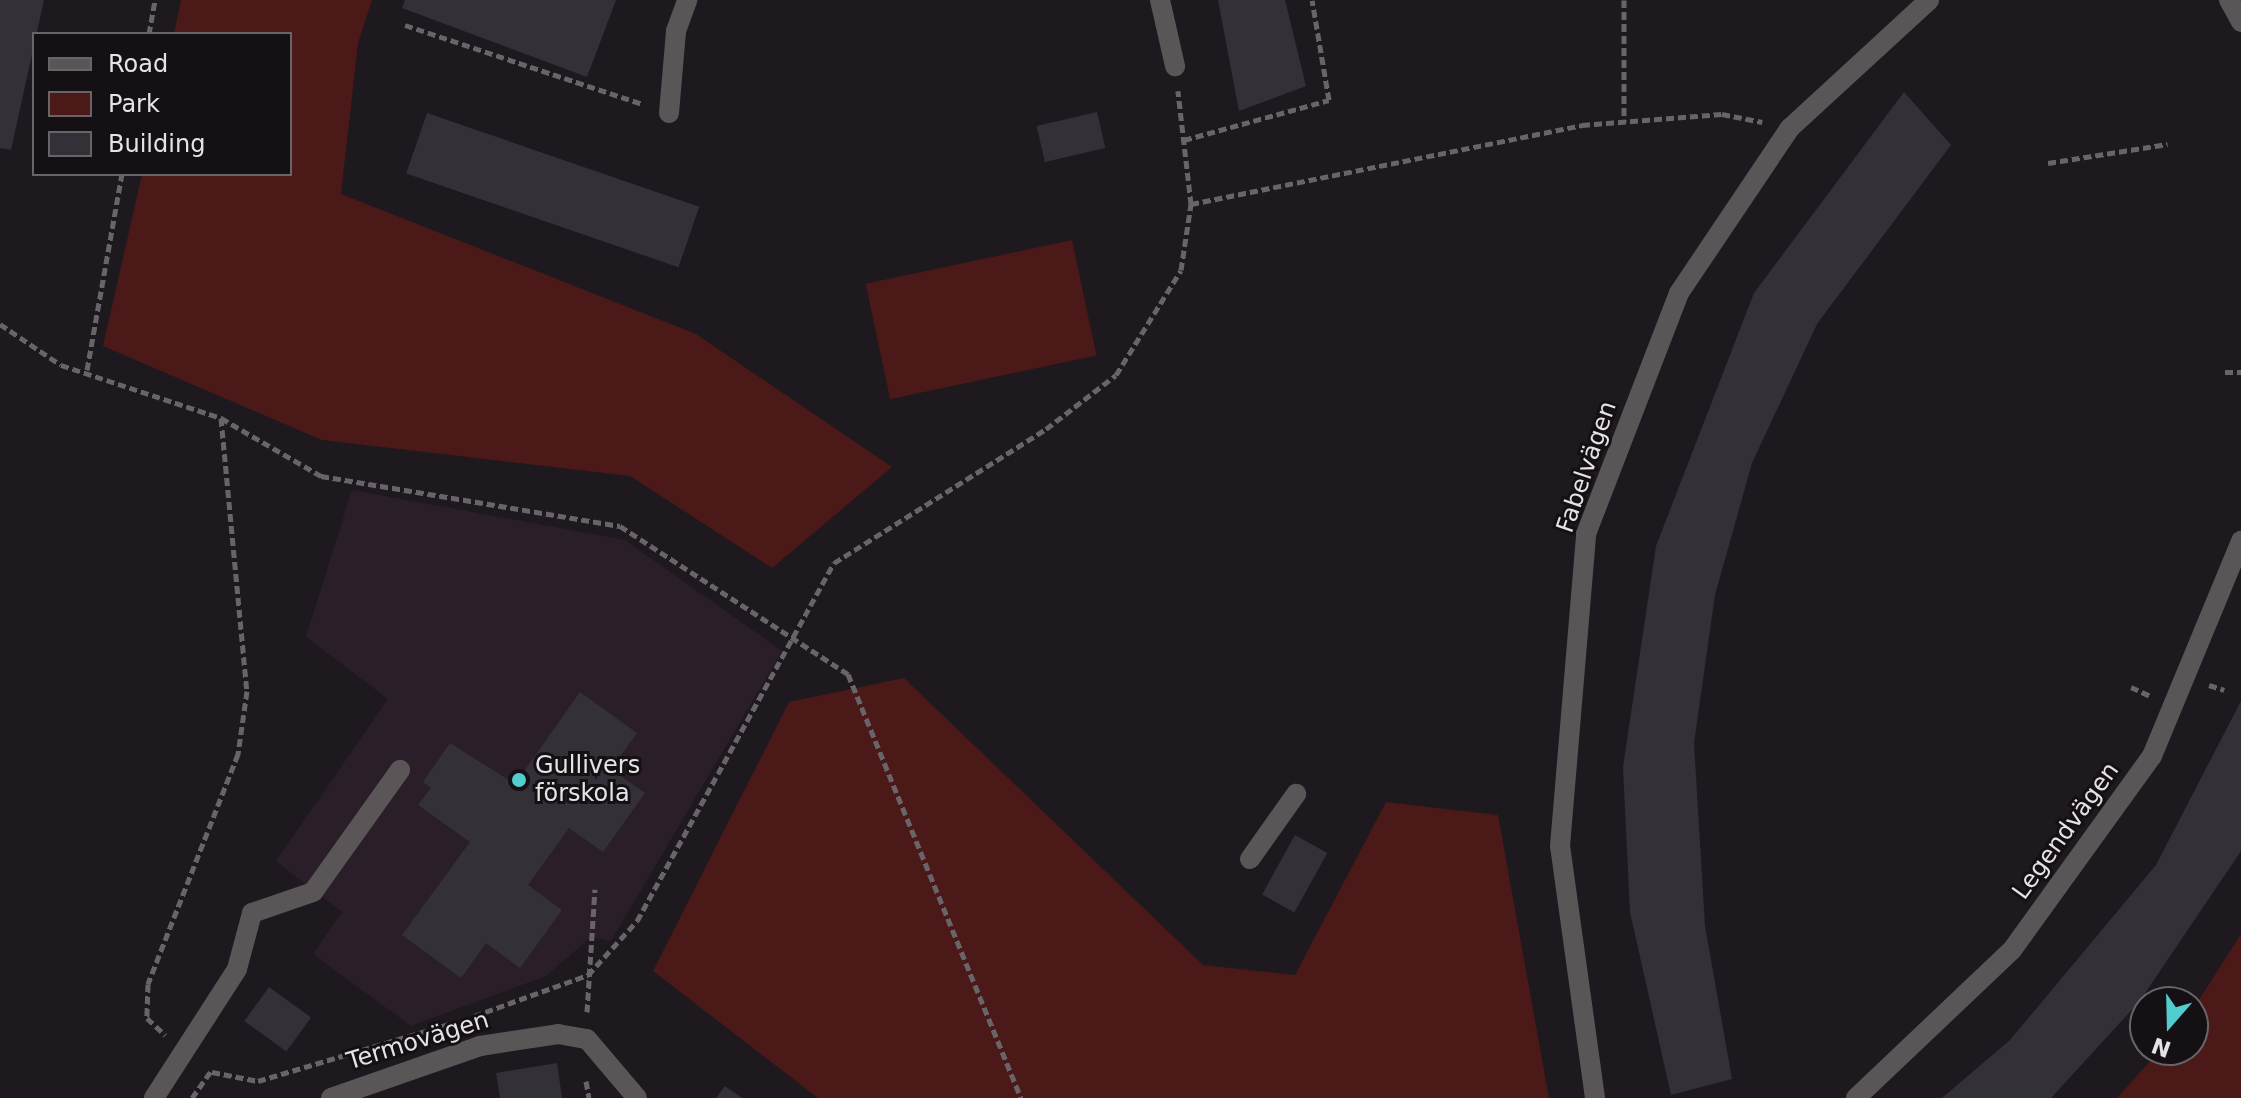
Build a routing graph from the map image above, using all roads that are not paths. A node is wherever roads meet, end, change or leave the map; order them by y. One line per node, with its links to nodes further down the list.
1 (687, 0): 7 (street)
2 (1160, 0): 6 (street)
3 (1929, 0): 15 (street, Fabelvägen)
4 (2229, 0): 5 (street)
5 (2241, 22)
6 (1175, 66)
7 (669, 113)
8 (2241, 541): 16 (street, Legendvägen)
9 (400, 770): 12 (street)
10 (1296, 794): 11 (street)
11 (1250, 859)
12 (154, 1098)
13 (331, 1098): 14 (street, Termovägen)
14 (637, 1098)
15 (1595, 1098)
16 (1856, 1098)

